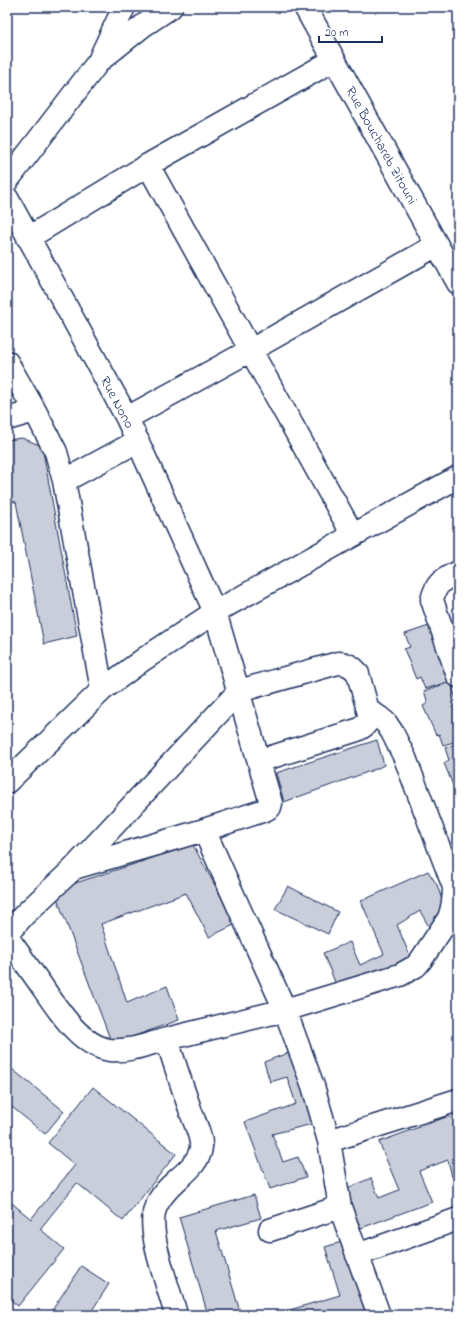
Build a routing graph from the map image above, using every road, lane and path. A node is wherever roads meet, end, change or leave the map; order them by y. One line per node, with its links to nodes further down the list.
1 (124, 7): 5 (street)
2 (171, 7): 5 (street)
3 (306, 7): 4 (street, Rue Bouchareb Zitouni)
4 (334, 60): 6 (street); 10 (street, Rue Bouchareb Zitouni)
5 (99, 61): 7 (street)
6 (148, 165): 9 (street); 12 (street)
7 (7, 180)
8 (7, 198): 9 (street, Rue Nono)
9 (28, 238): 15 (street, Rue Nono)
10 (437, 245): 11 (street, Rue Bouchareb Zitouni); 12 (street)
11 (458, 283)
12 (251, 350): 15 (street); 20 (street)
13 (8, 369): 14 (street)
14 (35, 411): 16 (street); 19 (street)
15 (127, 418): 17 (street, Rue Nono)
16 (7, 419)
17 (138, 442): 19 (street); 22 (street, Rue Nono)
18 (458, 477): 20 (street)
19 (64, 481): 24 (street)
20 (353, 535): 22 (street)
21 (458, 572): 23 (street)
22 (215, 612): 24 (street); 25 (street, Rue Nono)
23 (458, 676)
24 (102, 690): 28 (street)
25 (239, 691): 26 (street); 27 (street, Rue Nono); 30 (street)
26 (368, 710): 27 (street); 31 (street)
27 (259, 761): 29 (street, Rue Nono)
28 (7, 782)
29 (204, 830): 30 (street); 34 (street)
30 (74, 868): 32 (street)
31 (455, 913): 34 (street)
32 (7, 934)
33 (7, 937): 35 (street)
34 (284, 1010): 35 (street); 37 (street)
35 (167, 1039): 42 (street)
36 (458, 1100): 37 (street)
37 (329, 1141): 38 (street)
38 (340, 1207): 40 (street); 41 (street)
39 (458, 1219): 41 (street)
40 (270, 1230)
41 (357, 1255): 43 (street)
42 (175, 1311)
43 (379, 1315)

